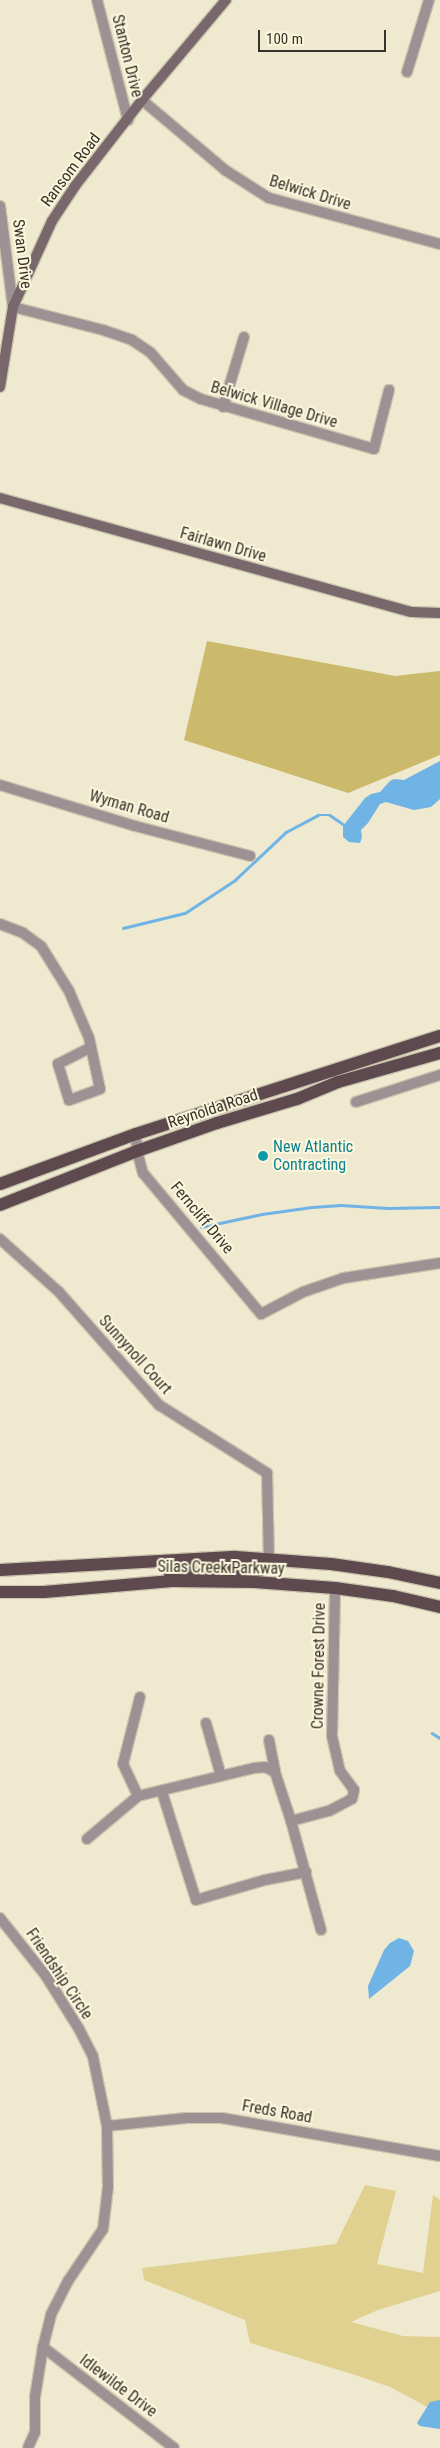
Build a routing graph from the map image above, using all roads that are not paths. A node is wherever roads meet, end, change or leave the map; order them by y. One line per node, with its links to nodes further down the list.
1 (97, 0): 6 (street, Stanton Drive)
2 (226, 0): 5 (street, Ransom Road)
3 (429, 0): 4 (street)
4 (407, 72)
5 (142, 100): 6 (street, Ransom Road); 8 (street, Belwick Drive)
6 (128, 120): 9 (street, Ransom Road)
7 (0, 206): 9 (street, Swan Drive)
8 (440, 244)
9 (13, 306): 11 (street, Ransom Road); 13 (street, Belwick Village Drive)
10 (244, 337): 13 (street)
11 (0, 388)
12 (389, 390): 13 (street, Belwick Village Drive)
13 (223, 407)
14 (0, 498): 15 (street, Fairlawn Drive)
15 (440, 613)
16 (0, 786): 17 (street, Wyman Road)
17 (250, 856)
18 (0, 924): 20 (street)
19 (440, 1036): 24 (main road, Reynolda Road)
20 (91, 1047): 20 (street)
21 (440, 1053): 25 (main road, Reynolda Road)
22 (440, 1076): 23 (street)
23 (356, 1102)
24 (136, 1134): 25 (street, Ferncliff Drive); 26 (main road, Reynolda Road)
25 (137, 1151): 27 (main road, Reynolda Road); 29 (street, Ferncliff Drive)
26 (0, 1184)
27 (0, 1205)
28 (0, 1239): 30 (street, Sunnynoll Court)
29 (440, 1263)
30 (269, 1560): 31 (main road, Silas Creek Parkway); 32 (main road, Silas Creek Parkway); 33 (main road)
31 (0, 1570)
32 (440, 1583)
33 (121, 1585): 34 (main road, Silas Creek Parkway); 35 (main road, Silas Creek Parkway)
34 (335, 1588): 36 (main road, Silas Creek Parkway); 44 (street, Crowne Forest Drive)
35 (0, 1592)
36 (440, 1607)
37 (140, 1697): 43 (street)
38 (206, 1723): 41 (street)
39 (269, 1740): 40 (street)
40 (275, 1772): 41 (street); 44 (street)
41 (221, 1776): 42 (street)
42 (162, 1792): 43 (street); 46 (street)
43 (138, 1796): 45 (street)
44 (292, 1821): 46 (street)
45 (88, 1839)
46 (306, 1872): 48 (street)
47 (0, 1918): 49 (street, Friendship Circle)
48 (321, 1930)
49 (108, 2126): 50 (street, Freds Road); 51 (street, Friendship Circle)
50 (440, 2156)
51 (43, 2348): 52 (street, Friendship Circle); 53 (street, Idlewilde Drive)
52 (28, 2448)
53 (174, 2448)

